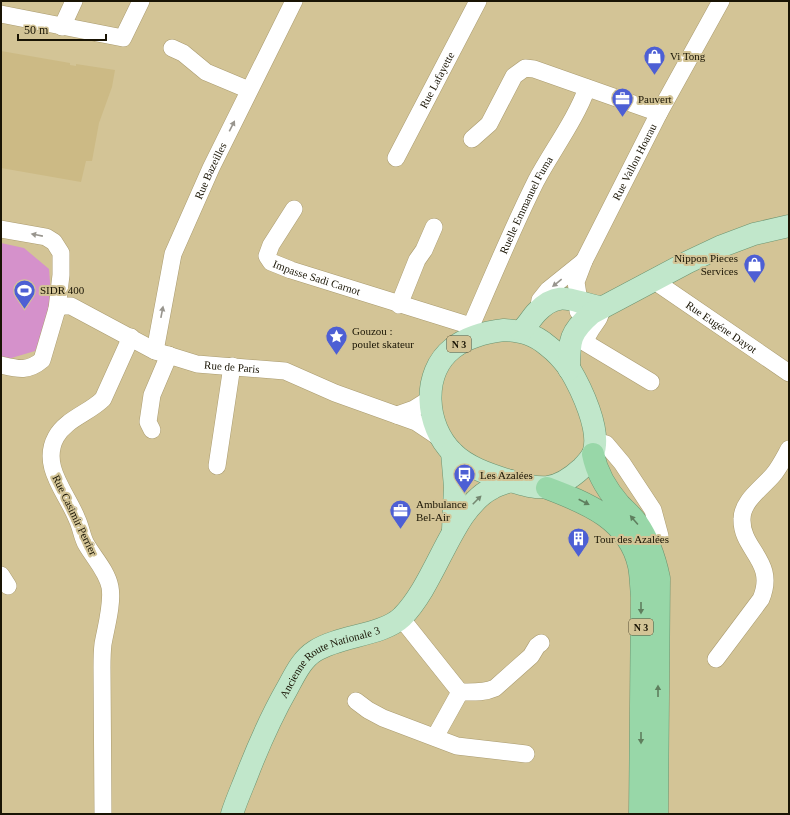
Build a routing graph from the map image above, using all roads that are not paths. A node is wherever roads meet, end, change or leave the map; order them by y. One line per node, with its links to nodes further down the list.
1 (74, 1): 7 (street)
2 (141, 1): 7 (street)
3 (294, 1): 10 (street, Rue Bazeilles)
4 (478, 1): 13 (street, Rue Lafayette)
5 (721, 1): 11 (street, Rue Vallon Hoarau)
6 (1, 14): 7 (street)
7 (62, 27)
8 (172, 48): 10 (street)
9 (587, 88): 11 (street); 12 (street); 27 (street, Ruelle Emmanuel Fuma)
10 (250, 90): 31 (street, Rue Bazeilles, one-way to 10)
11 (659, 113): 20 (street, Rue Vallon Hoarau)
12 (472, 139)
13 (396, 158)
14 (294, 209): 23 (street, Impasse Sadi Carnot)
15 (789, 226): 21 (main road)
16 (434, 227): 23 (street)
17 (1, 229): 19 (street, one-way to 17)
18 (63, 232): 19 (street)
19 (61, 253): 24 (street)
20 (584, 261): 22 (street, Rue Vallon Hoarau); 26 (street, Rue Vallon Hoarau, one-way to 26)
21 (653, 280): 25 (main road); 35 (street, Rue Eugéne Dayot)
22 (579, 301): 25 (main road); 26 (main road); 29 (street, Rue Vallon Hoarau)
23 (399, 305): 27 (street, Impasse Sadi Carnot)
24 (64, 307): 30 (street, Rue de Paris); 32 (street)
25 (601, 307): 29 (main road); 36 (street)
26 (538, 312): 28 (main road)
27 (473, 331): 28 (main road, N 3); 37 (main road, N 3)
28 (521, 331): 34 (main road, N 3)
29 (573, 333): 34 (main road, N 3)
30 (131, 337): 31 (street, Rue de Paris); 55 (street, Rue Casimir Perrier)
31 (162, 353): 33 (street, Rue de Paris); 39 (street, Rue Bazeilles)
32 (1, 365)
33 (232, 366): 38 (street, Rue de Paris); 43 (street)
34 (569, 369): 41 (main road, N 3)
35 (789, 373)
36 (651, 382)
37 (430, 399): 38 (street); 40 (main road, N 3)
38 (397, 415): 40 (street, Rue de Paris)
39 (152, 430)
40 (446, 445): 44 (main road, N 3); 46 (main road, Ancienne Route Nationale 3)
41 (594, 447): 45 (main road, N 3); 47 (street); 58 (highway, N 3, one-way to 41)
42 (789, 449): 50 (street)
43 (217, 466)
44 (511, 481): 45 (main road, N 3); 46 (main road, Ancienne Route Nationale 3, one-way to 44)
45 (547, 488): 57 (highway, N 3, one-way to 57)
46 (453, 530): 48 (main road, Ancienne Route Nationale 3)
47 (660, 536)
48 (401, 618): 51 (street); 56 (main road, Ancienne Route Nationale 3)
49 (541, 643): 51 (street)
50 (716, 659)
51 (460, 692): 53 (street)
52 (356, 701): 53 (street)
53 (435, 737): 54 (street)
54 (526, 754)
55 (103, 814)
56 (232, 814)
57 (640, 814)
58 (657, 814)

